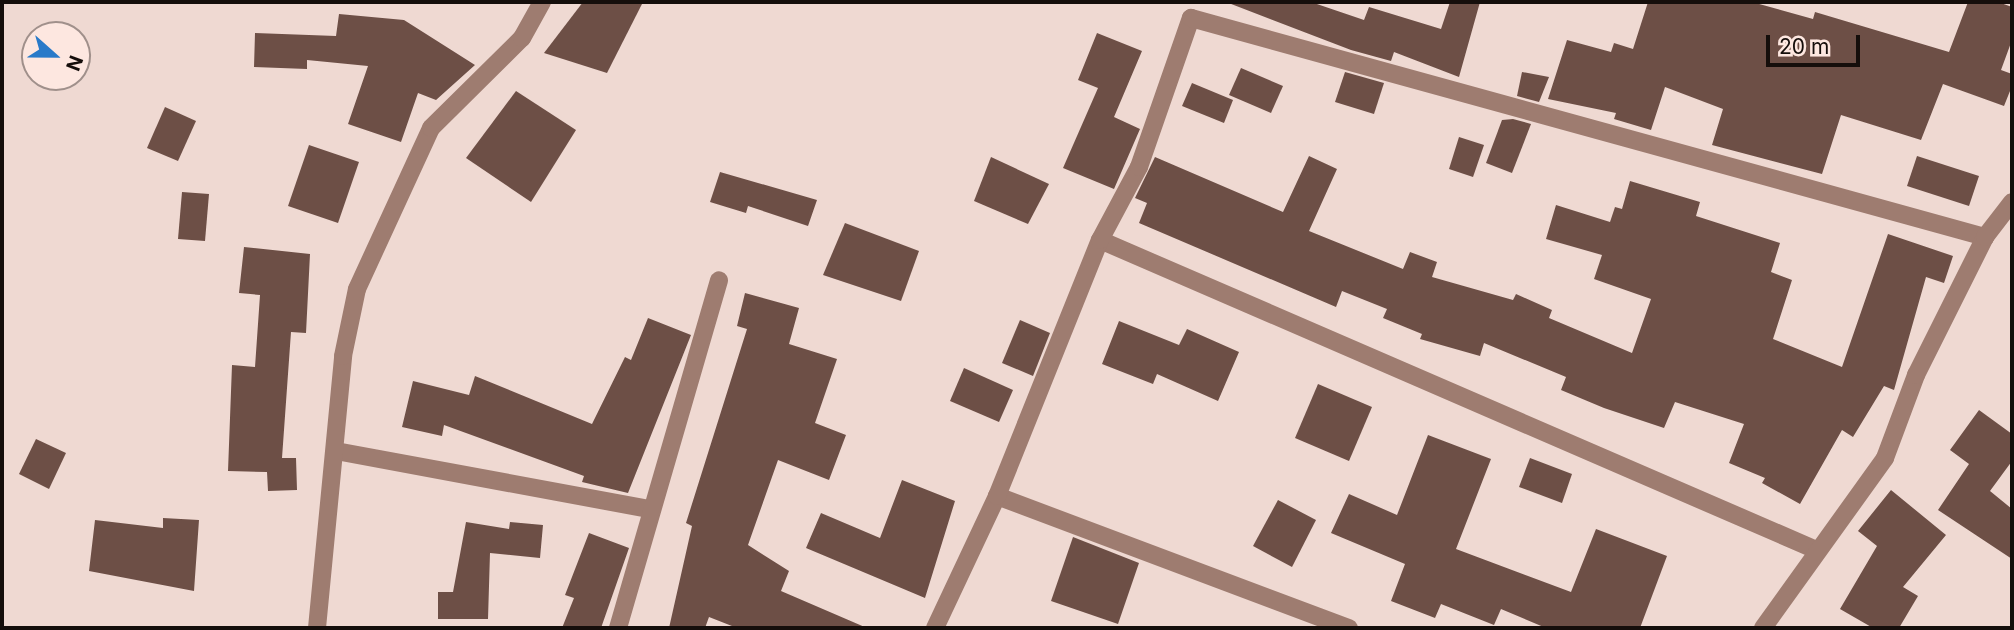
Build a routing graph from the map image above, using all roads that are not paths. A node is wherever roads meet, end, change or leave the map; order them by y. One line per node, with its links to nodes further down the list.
1 (542, 2): 6 (street)
2 (2012, 202): 3 (street)
3 (1985, 237): 4 (street); 9 (street)
4 (1100, 240): 7 (street); 9 (street)
5 (719, 280): 8 (street)
6 (336, 451): 8 (street); 10 (street)
7 (997, 496): 12 (street); 13 (street)
8 (650, 509): 11 (street)
9 (1814, 549): 14 (street)
10 (317, 628)
11 (618, 628)
12 (935, 628)
13 (1349, 628)
14 (1763, 628)

